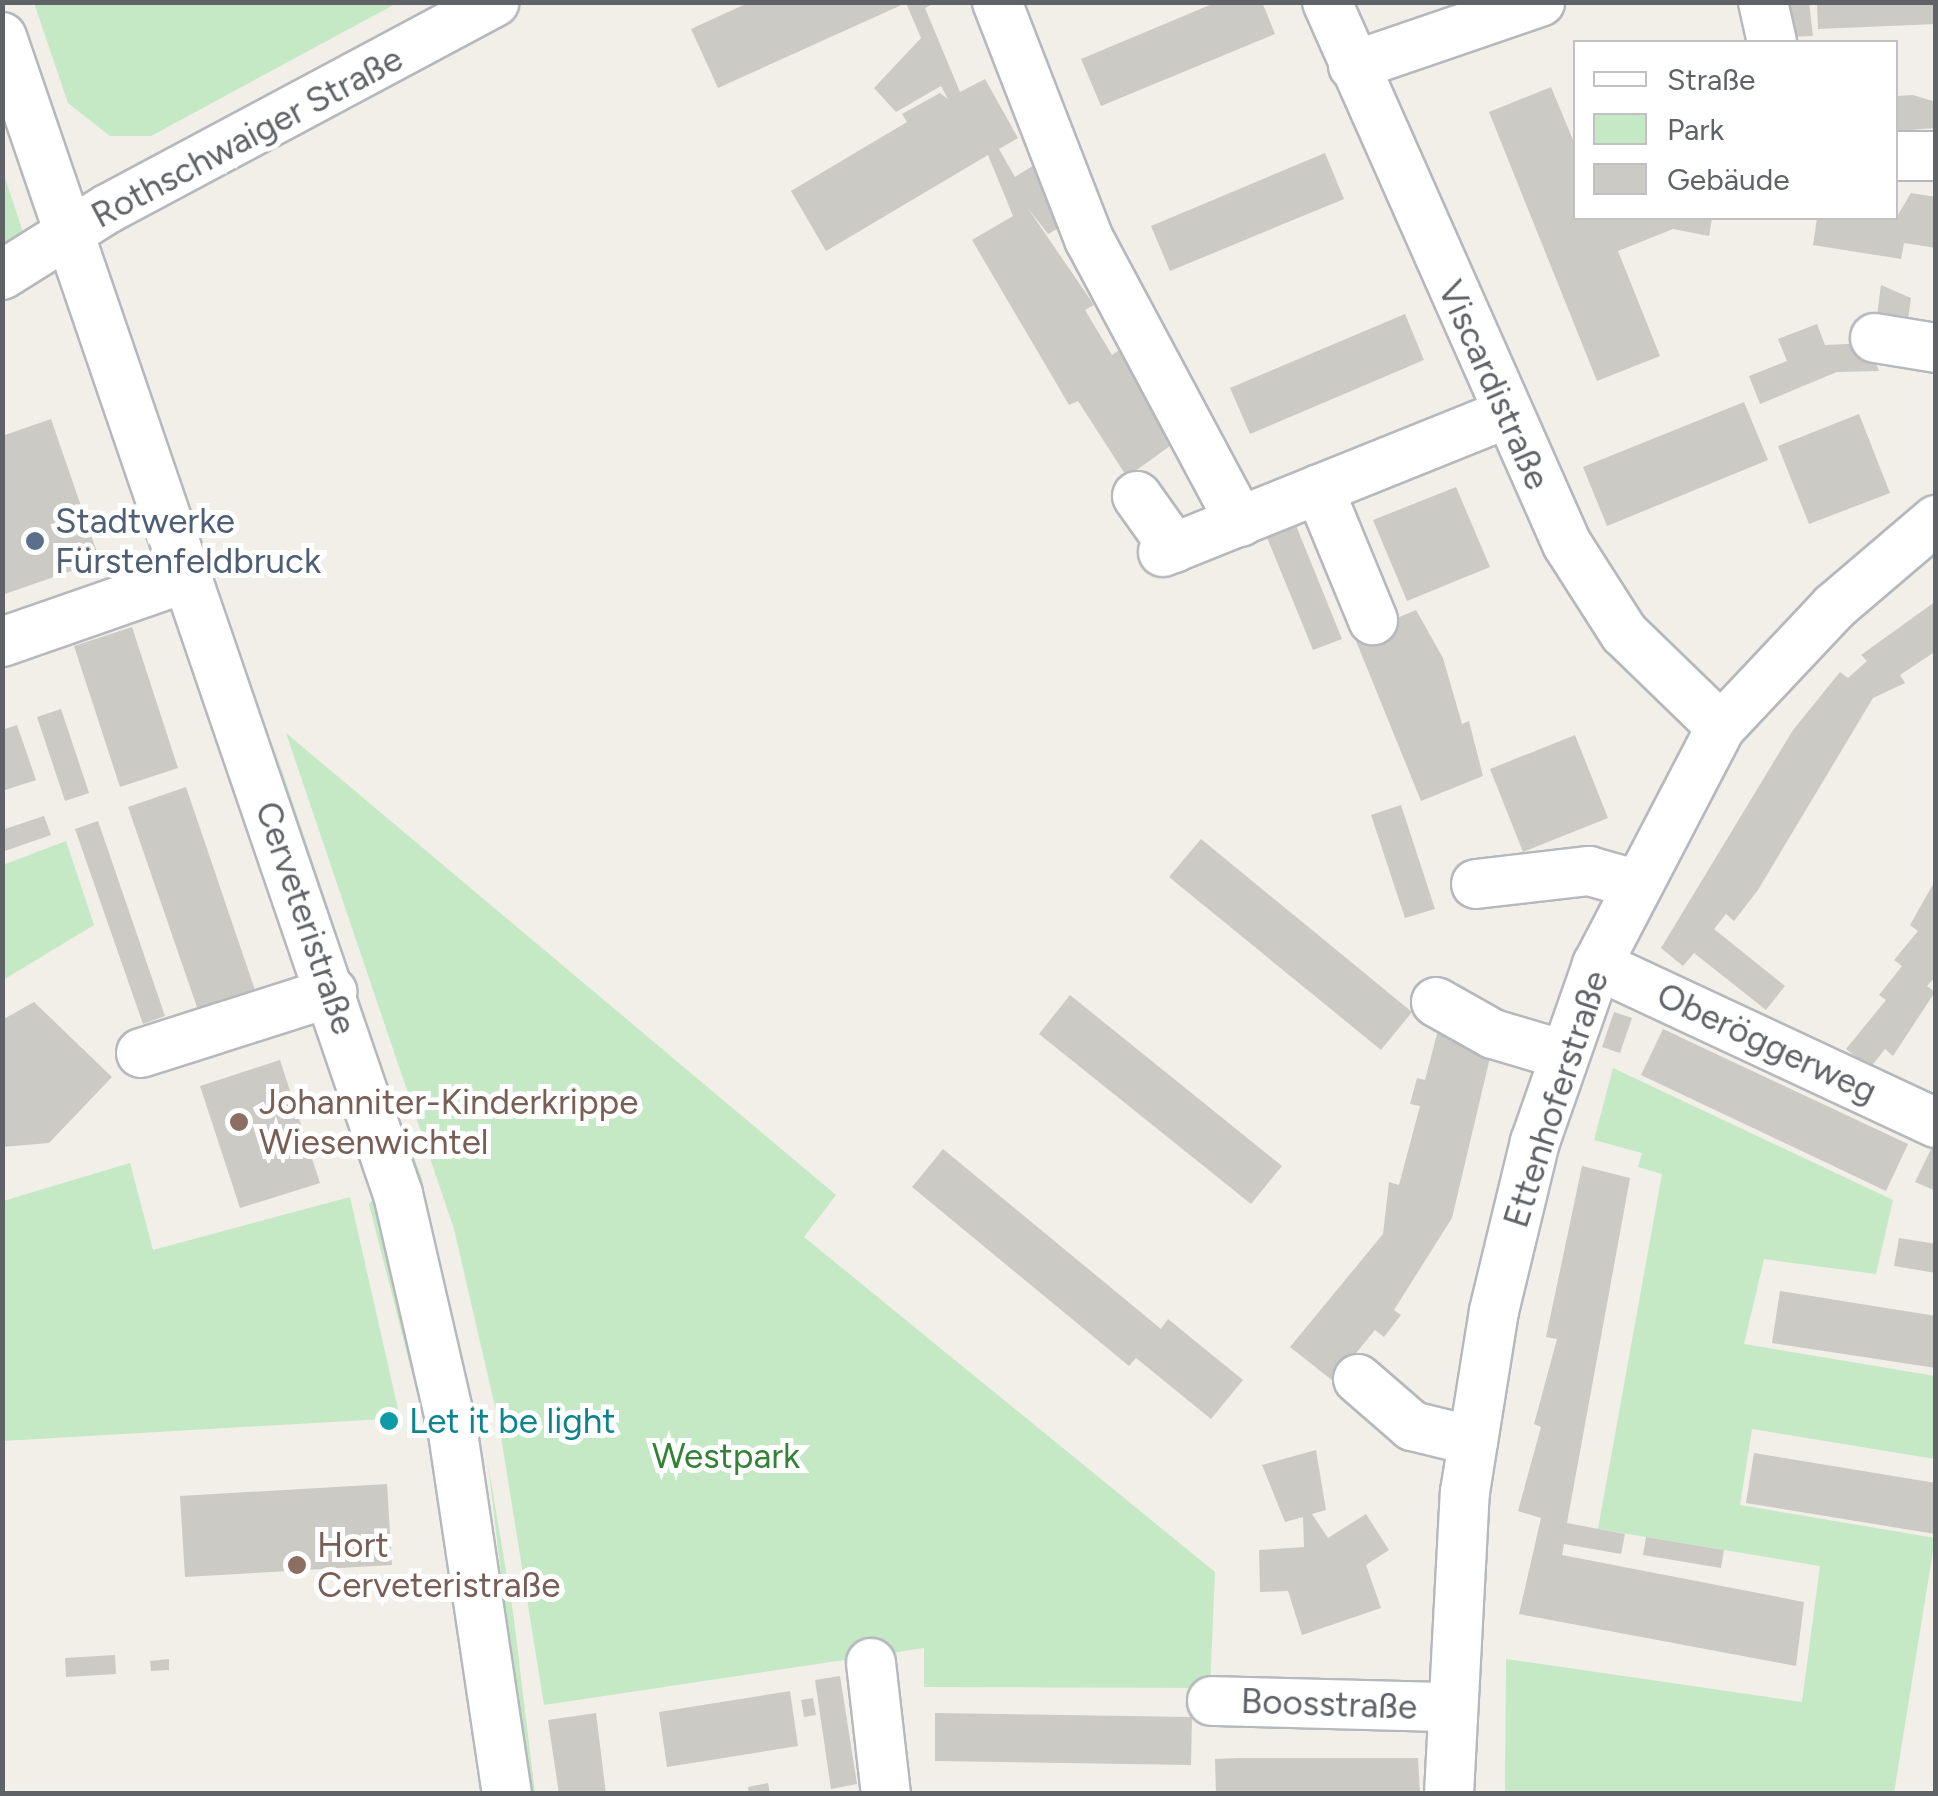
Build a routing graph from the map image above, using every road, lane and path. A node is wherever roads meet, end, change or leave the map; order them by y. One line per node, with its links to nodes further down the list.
1 (494, 2): 11 (street, Rothschwaiger Straße)
2 (997, 2): 19 (street)
3 (1327, 2): 8 (street, Viscardistraße)
4 (1540, 2): 8 (street)
5 (1763, 2): 7 (street)
6 (2, 38): 11 (street, Cerveteristraße)
7 (1772, 40)
8 (1353, 66): 15 (street, Viscardistraße)
9 (1898, 156): 10 (street)
10 (1936, 156)
11 (70, 233): 12 (street, Rothschwaiger Straße); 20 (street, Cerveteristraße)
12 (2, 275)
13 (1876, 338): 14 (street)
14 (1936, 348)
15 (1506, 414): 16 (street); 23 (street, Viscardistraße)
16 (1319, 489): 19 (street); 21 (street)
17 (1137, 496): 19 (street)
18 (1936, 520): 23 (street, Ettenhoferstraße)
19 (1240, 522)
20 (189, 577): 22 (street); 27 (street, Cerveteristraße)
21 (1374, 620)
22 (2, 642)
23 (1721, 727): 25 (street, Ettenhoferstraße)
24 (1476, 884): 25 (street)
25 (1635, 884): 26 (street, Ettenhoferstraße)
26 (1598, 964): 30 (street, Ettenhoferstraße); 31 (street, Oberöggerweg)
27 (332, 992): 29 (street); 37 (street, Cerveteristraße)
28 (1458, 1010): 30 (street)
29 (141, 1053)
30 (1564, 1055): 33 (street, Ettenhoferstraße)
31 (1936, 1123)
32 (1358, 1378): 33 (street)
33 (1473, 1440): 36 (street, Ettenhoferstraße)
34 (871, 1663): 38 (street)
35 (1212, 1701): 36 (street, Boosstraße)
36 (1447, 1707): 39 (street, Ettenhoferstraße)
37 (507, 1794)
38 (886, 1794)
39 (1449, 1794)

